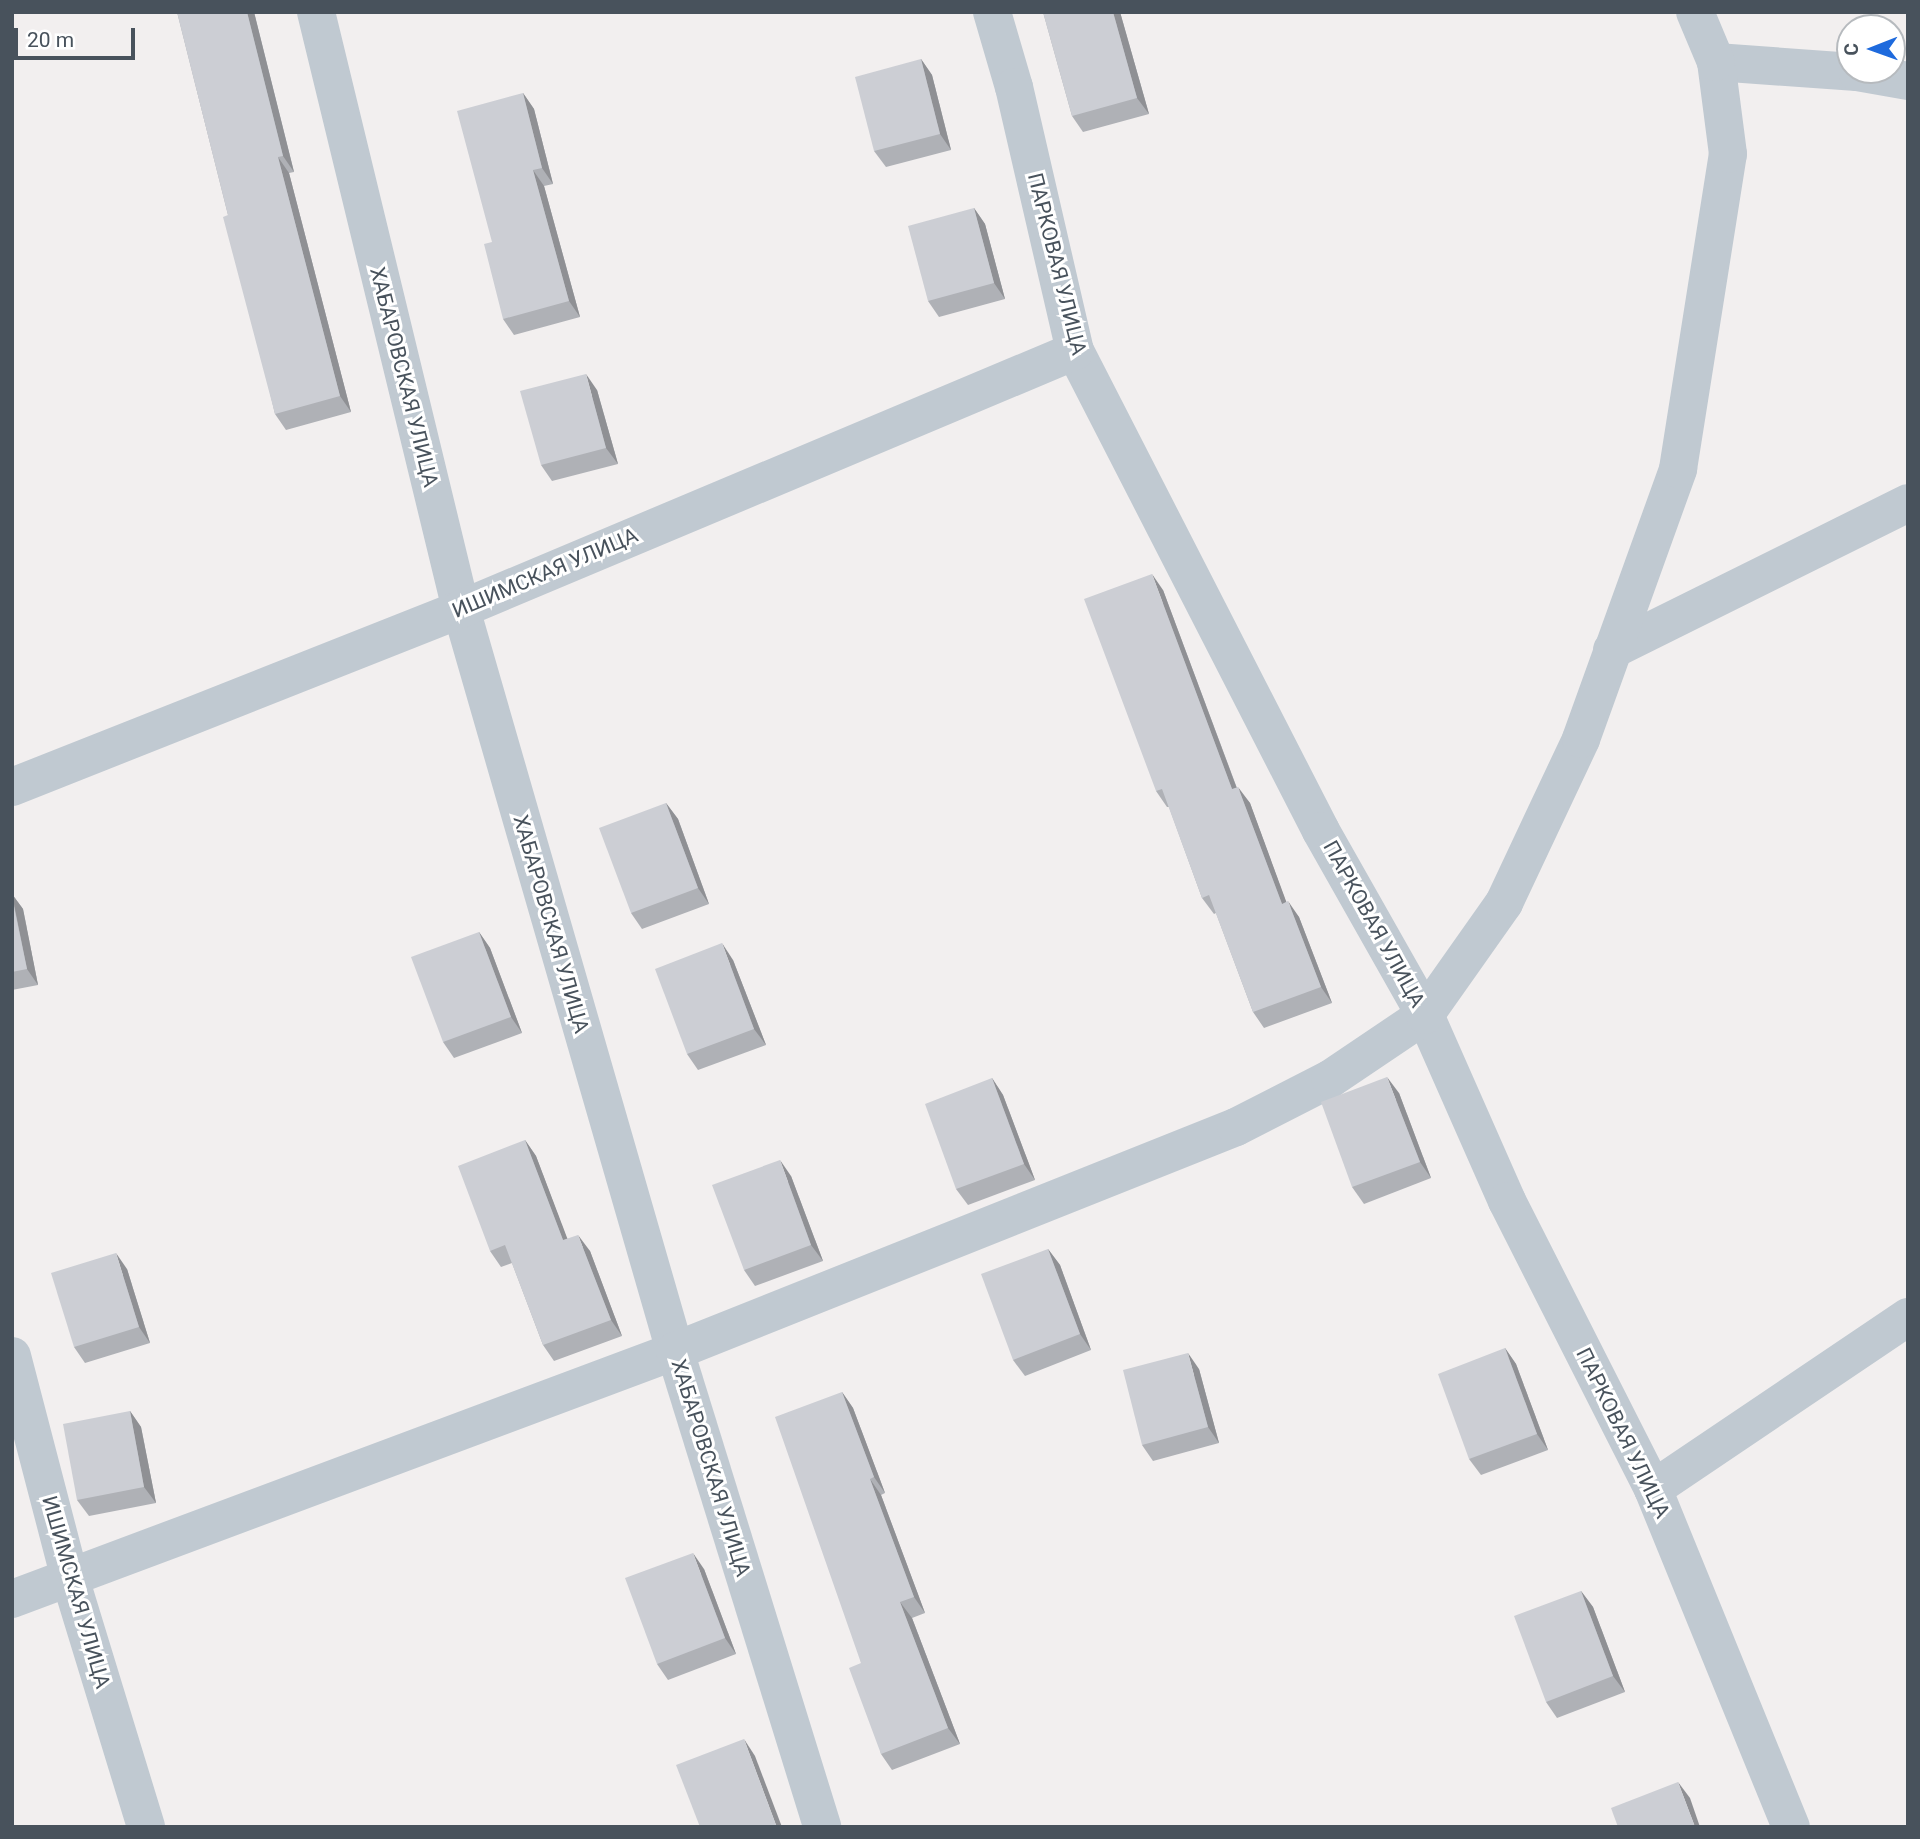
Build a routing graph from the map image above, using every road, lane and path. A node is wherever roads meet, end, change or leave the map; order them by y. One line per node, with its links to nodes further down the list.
1 (316, 12): 8 (street, ХАБАРОВСКАЯ УЛИЦА)
2 (992, 12): 6 (street, ПАРКОВАЯ УЛИЦА)
3 (1695, 12): 4 (street)
4 (1716, 62): 5 (street); 9 (street)
5 (1908, 81)
6 (1075, 351): 8 (street, ИШИМСКАЯ УЛИЦА); 11 (street, ПАРКОВАЯ УЛИЦА)
7 (1908, 503): 9 (street)
8 (460, 609): 10 (street, ИШИМСКАЯ УЛИЦА); 13 (street, ХАБАРОВСКАЯ УЛИЦА)
9 (1612, 650): 11 (street)
10 (12, 787)
11 (1425, 1015): 13 (street); 15 (street, ПАРКОВАЯ УЛИЦА)
12 (1908, 1317): 15 (street)
13 (675, 1351): 16 (street); 19 (street, ХАБАРОВСКАЯ УЛИЦА)
14 (12, 1356): 16 (street, ИШИМСКАЯ УЛИЦА)
15 (1653, 1489): 20 (street, ПАРКОВАЯ УЛИЦА)
16 (70, 1578): 17 (street); 18 (street, ИШИМСКАЯ УЛИЦА)
17 (12, 1598)
18 (146, 1827)
19 (822, 1827)
20 (1791, 1827)

